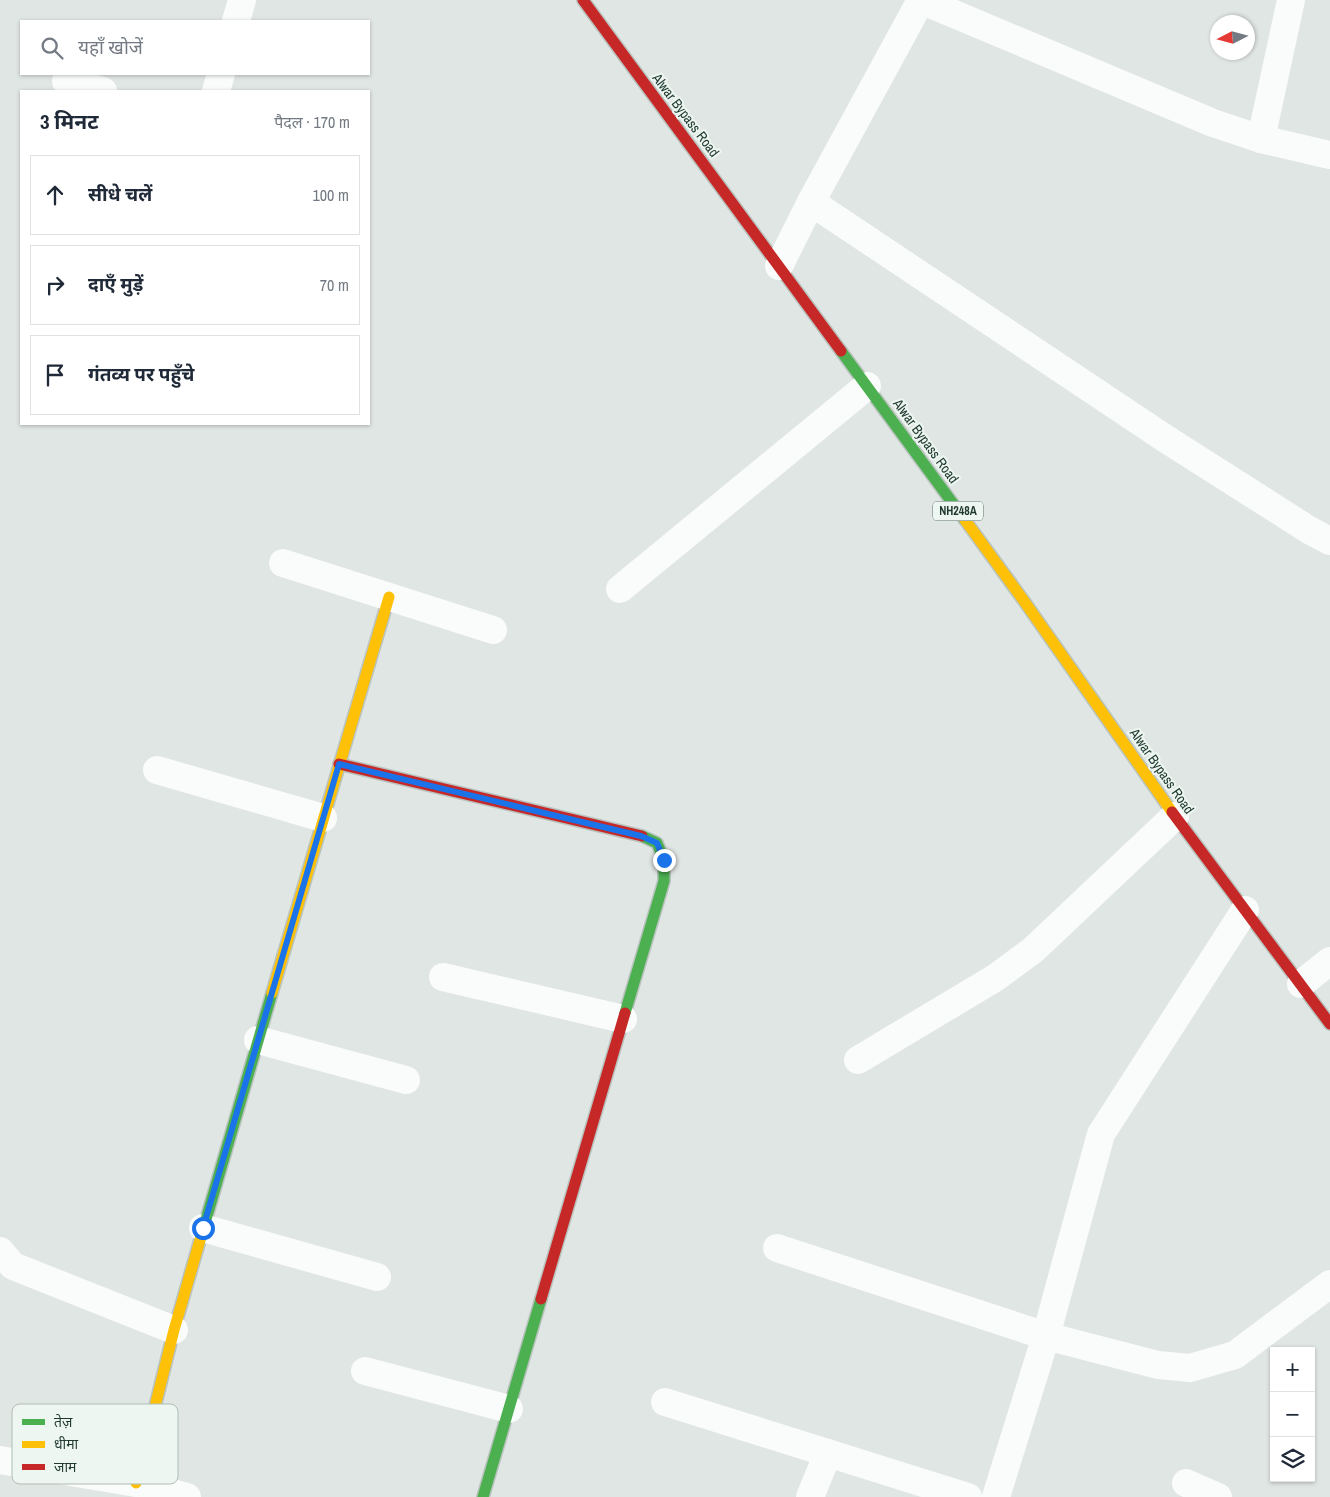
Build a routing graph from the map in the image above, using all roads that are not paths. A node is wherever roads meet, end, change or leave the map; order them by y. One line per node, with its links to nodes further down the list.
1 (242, 0): 5 (street)
2 (583, 0): 13 (main road, Alwar Bypass Road / NH248A)
3 (921, 0): 10 (street); 12 (street)
4 (1291, 0): 10 (street)
5 (236, 20)
6 (221, 75): 9 (street)
7 (66, 81): 8 (street)
8 (98, 90)
9 (216, 90)
10 (1262, 139): 11 (street)
11 (1330, 155)
12 (811, 202): 13 (street); 15 (street)
13 (779, 266): 14 (main road, Alwar Bypass Road / NH248A)
14 (867, 386): 17 (street); 22 (main road, Alwar Bypass Road / NH248A)
15 (1330, 541)
16 (283, 563): 18 (street)
17 (620, 589)
18 (389, 597): 19 (street); 20 (main road)
19 (493, 630)
20 (339, 764): 23 (main road); 28 (main road)
21 (157, 770): 23 (street)
22 (1175, 816): 24 (main road, Alwar Bypass Road / NH248A); 31 (street)
23 (323, 818): 30 (main road)
24 (1245, 910): 27 (main road, Alwar Bypass Road / NH248A); 39 (street)
25 (1330, 961): 27 (street)
26 (443, 977): 28 (street)
27 (1301, 984): 29 (main road, Alwar Bypass Road / NH248A)
28 (623, 1019): 43 (main road)
29 (1330, 1024)
30 (258, 1040): 32 (street); 33 (main road)
31 (858, 1060)
32 (406, 1080)
33 (203, 1228): 36 (street); 38 (main road)
34 (777, 1248): 39 (street)
35 (0, 1251): 38 (street)
36 (377, 1277)
37 (1330, 1284): 39 (street)
38 (174, 1330): 42 (main road)
39 (1046, 1336): 51 (street)
40 (365, 1371): 43 (street)
41 (665, 1402): 44 (street)
42 (156, 1404)
43 (509, 1409): 48 (main road)
44 (828, 1453): 49 (street); 50 (street)
45 (1186, 1483): 52 (street)
46 (140, 1484): 47 (street)
47 (186, 1497)
48 (483, 1497)
49 (810, 1497)
50 (968, 1497)
51 (996, 1497)
52 (1218, 1497)

